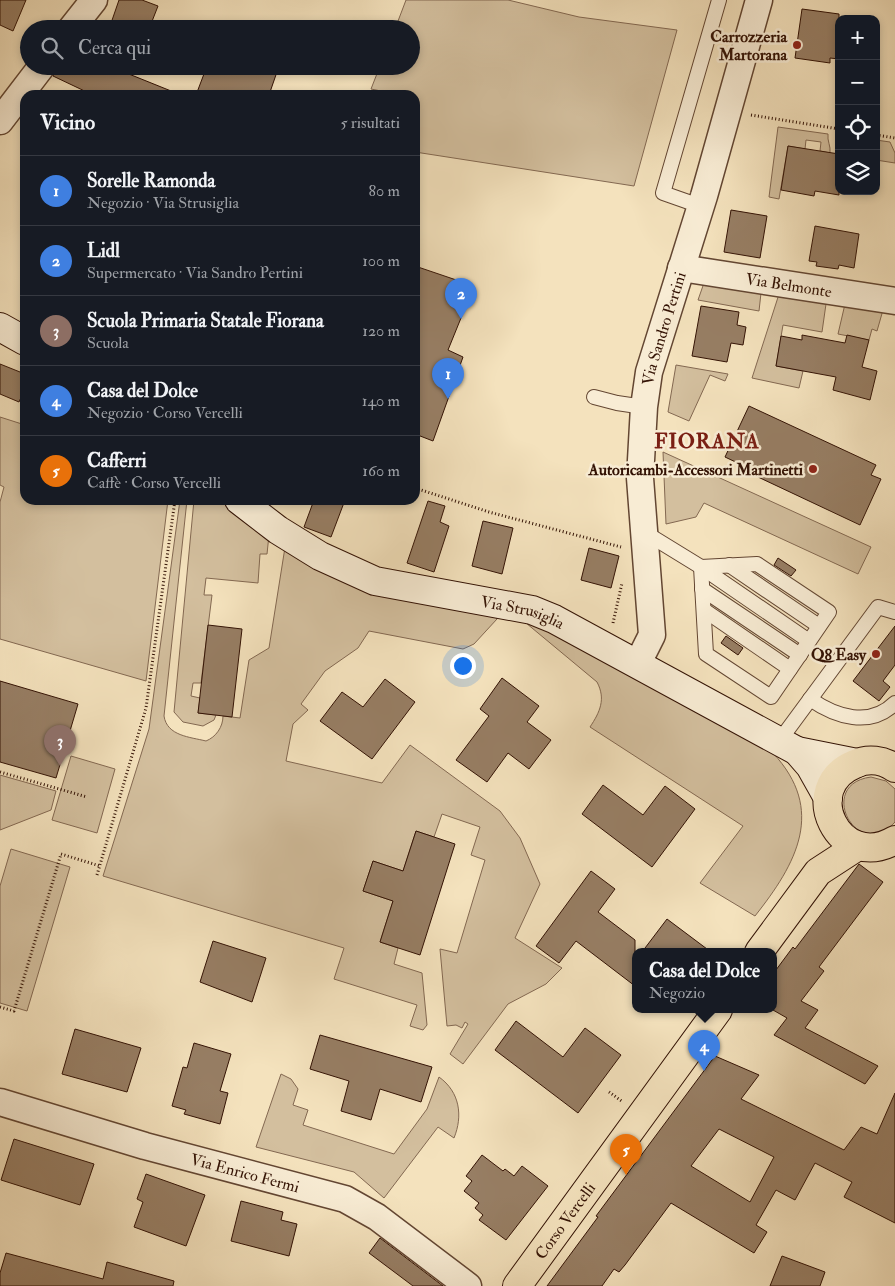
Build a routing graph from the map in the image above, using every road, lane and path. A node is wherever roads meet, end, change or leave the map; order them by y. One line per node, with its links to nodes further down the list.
1 (94, 0): 4 (street)
2 (719, 0): 13 (lane)
3 (759, 0): 8 (street, Via Sandro Pertini)
4 (78, 20)
5 (35, 75): 6 (street)
6 (24, 90)
7 (20, 95): 9 (street)
8 (728, 111): 10 (path); 13 (street, Via Sandro Pertini)
9 (0, 121)
10 (835, 128)
11 (880, 136): 12 (path)
12 (895, 138)
13 (700, 206): 14 (street, Via Sandro Pertini)
14 (681, 268): 15 (street, Via Belmonte); 19 (street, Via Sandro Pertini)
15 (895, 301)
16 (0, 327): 17 (main road)
17 (20, 339)
18 (594, 397): 19 (lane)
19 (644, 407): 23 (street, Via Sandro Pertini)
20 (420, 490): 23 (path)
21 (174, 505): 45 (path)
22 (246, 505): 32 (main road, Via Strusiglia)
23 (637, 541): 25 (lane); 34 (street, Via Sandro Pertini)
24 (729, 565): 25 (lane); 30 (lane); 30 (lane)
25 (701, 567): 27 (lane); 31 (lane)
26 (624, 577): 32 (path)
27 (702, 589): 28 (lane); 33 (lane)
28 (704, 610): 35 (lane); 35 (lane)
29 (895, 612): 36 (lane)
30 (819, 626): 31 (lane)
31 (809, 640): 33 (lane)
32 (603, 644): 34 (main road, Via Strusiglia)
33 (800, 655): 35 (lane)
34 (638, 663): 38 (main road, Via Strusiglia)
35 (790, 669)
36 (810, 699): 37 (lane); 38 (lane)
37 (895, 703)
38 (788, 745): 40 (main road, Via Strusiglia); 43 (main road, Via Strusiglia)
39 (895, 747): 40 (main road)
40 (874, 764): 43 (main road)
41 (0, 772): 42 (path)
42 (86, 797)
43 (828, 804): 44 (main road); 46 (main road)
44 (882, 846): 46 (main road)
45 (100, 866): 47 (path); 49 (path)
46 (818, 872): 48 (main road)
47 (97, 875)
48 (763, 948)
49 (0, 1007)
50 (716, 1013): 53 (main road, Corso Vercelli)
51 (0, 1102): 52 (street, Via Enrico Fermi)
52 (468, 1286)
53 (517, 1286)

